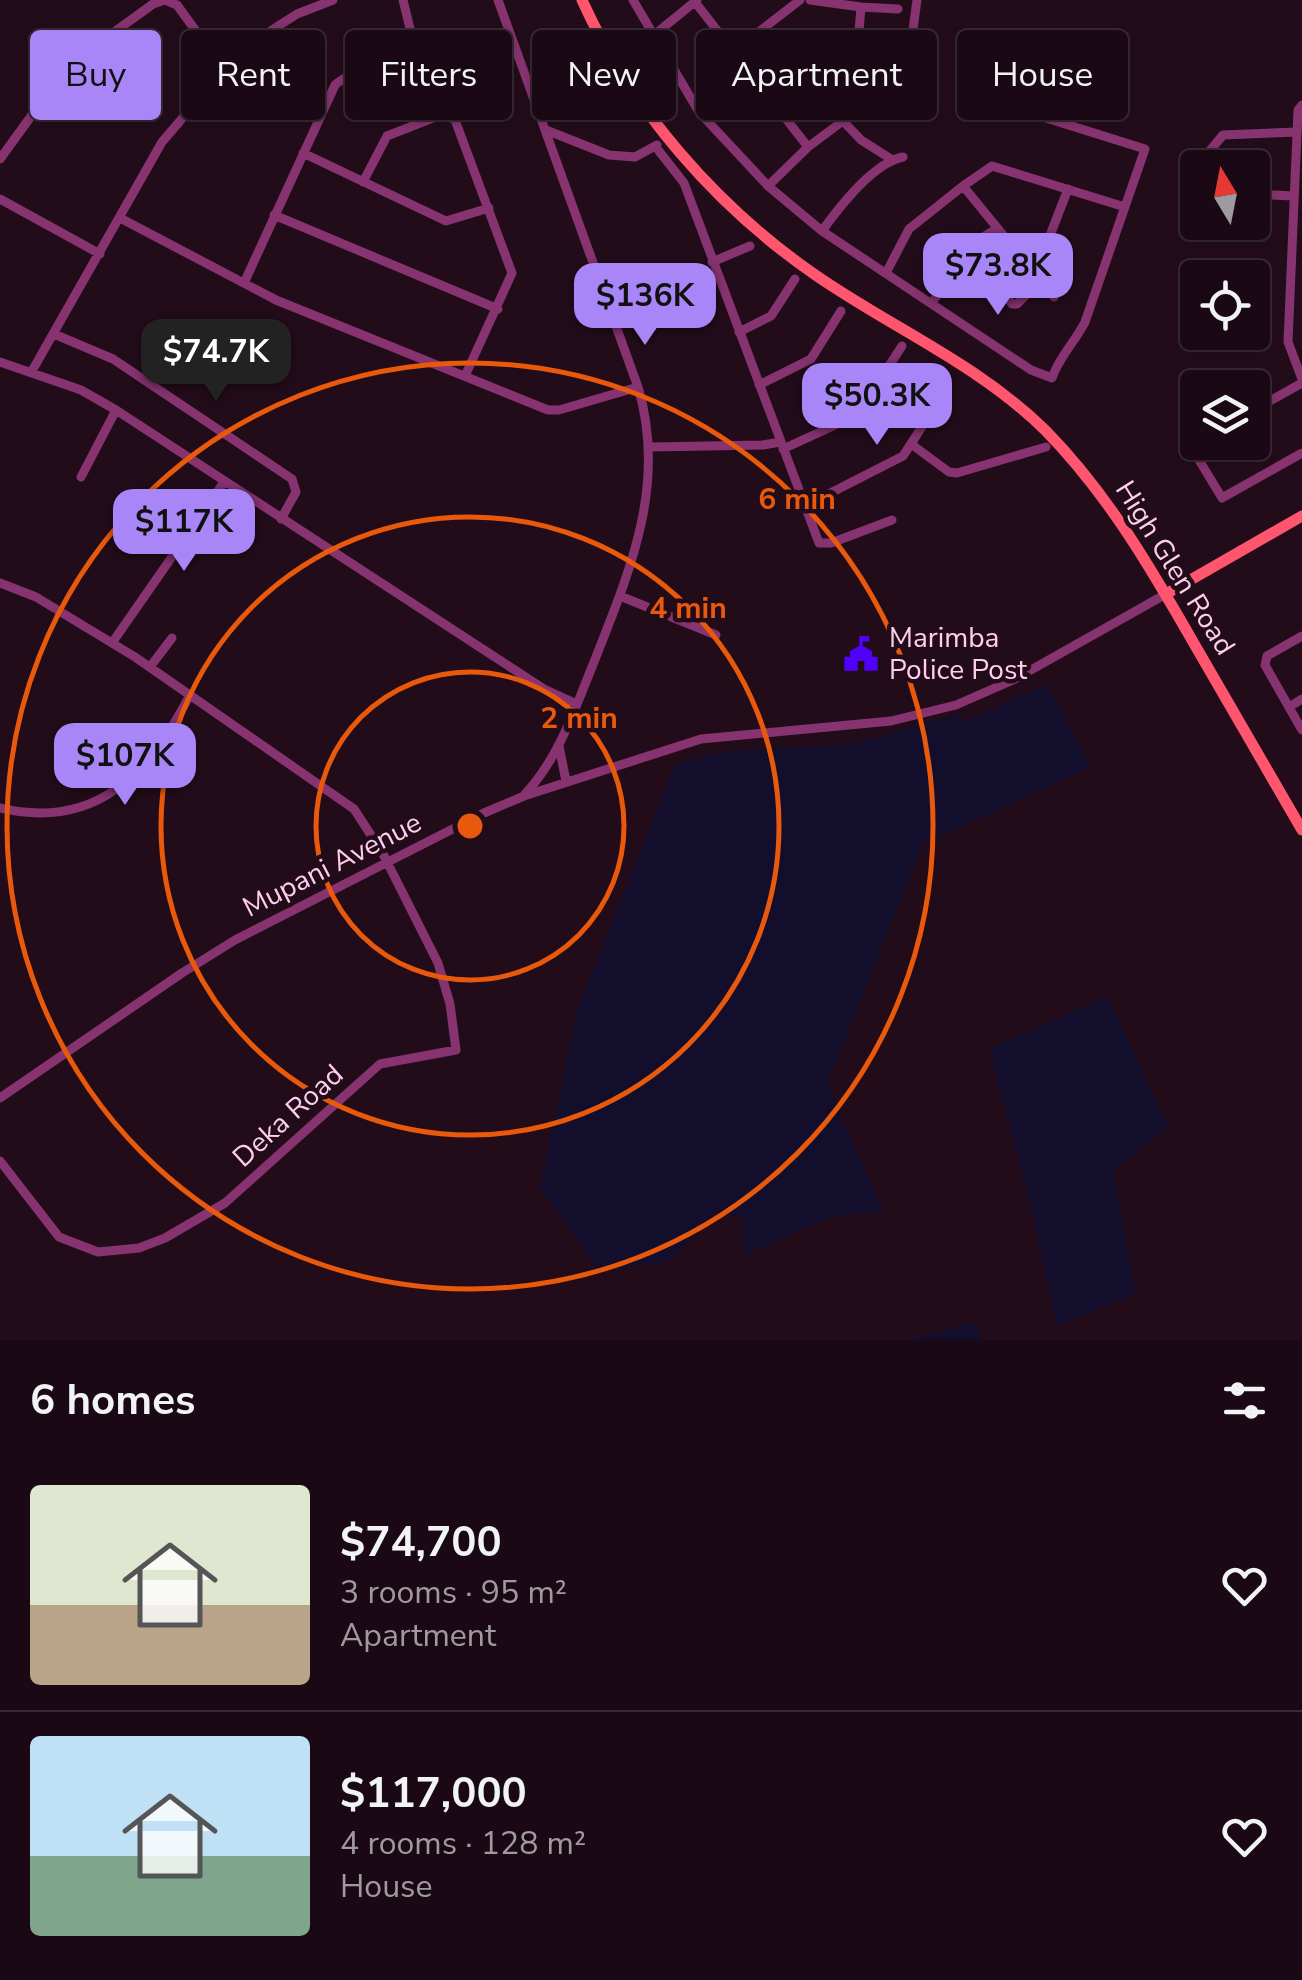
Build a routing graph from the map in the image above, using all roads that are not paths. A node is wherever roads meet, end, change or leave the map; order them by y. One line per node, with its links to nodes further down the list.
1 (333, 0): 13 (street)
2 (403, 0): 31 (street)
3 (498, 0): 25 (street)
4 (582, 0): 27 (main road, High Glen Road)
5 (634, 0): 14 (street)
6 (800, 0): 17 (street)
7 (810, 0): 10 (street)
8 (917, 0): 24 (street)
9 (696, 1): 15 (street); 16 (street)
10 (854, 4): 11 (street); 18 (street)
11 (898, 9)
12 (196, 30): 33 (street)
13 (272, 30)
14 (651, 30)
15 (660, 30)
16 (718, 30)
17 (761, 30)
18 (857, 30)
19 (676, 73): 36 (street)
20 (1302, 105): 26 (street)
21 (181, 120): 45 (street)
22 (787, 120): 29 (street)
23 (1054, 120): 42 (street)
24 (844, 122): 29 (street); 34 (street)
25 (546, 130): 28 (street); 71 (street)
26 (1297, 132): 30 (street); 40 (street)
27 (668, 138): 28 (street); 88 (main road, High Glen Road)
28 (655, 146): 53 (street)
29 (808, 148): 36 (street)
30 (1211, 150)
31 (302, 153): 35 (street); 44 (street)
32 (903, 157): 34 (street)
33 (0, 159)
34 (891, 160): 47 (street)
35 (363, 182): 43 (street); 43 (street)
36 (768, 186): 47 (street)
37 (963, 186): 38 (street); 46 (street); 55 (street)
38 (1068, 189): 42 (street); 54 (street)
39 (1270, 195): 40 (street)
40 (1293, 196): 51 (street)
41 (0, 199): 50 (street)
42 (1126, 207): 60 (street)
43 (489, 208): 61 (street)
44 (274, 216): 58 (street); 61 (street)
45 (120, 218): 50 (street); 58 (street)
46 (996, 229): 49 (street); 54 (street)
47 (822, 231): 55 (street)
48 (750, 246): 53 (street)
49 (974, 249): 57 (street); 60 (street)
50 (100, 254): 64 (street)
51 (1290, 260): 52 (street); 69 (street)
52 (1302, 261)
53 (712, 262): 63 (street)
54 (1030, 266): 57 (street)
55 (886, 272): 60 (street)
56 (794, 280): 63 (street)
57 (1041, 280): 59 (street)
58 (244, 283): 68 (street)
59 (1054, 297)
60 (932, 302)
61 (498, 309): 68 (street)
62 (840, 311): 70 (street)
63 (739, 332): 70 (street)
64 (54, 334): 67 (street); 85 (street)
65 (902, 346): 77 (street)
66 (0, 362): 67 (street)
67 (32, 371): 74 (street)
68 (465, 376): 71 (street)
69 (1302, 381): 73 (street)
70 (759, 385): 77 (street)
71 (638, 387): 76 (street)
72 (946, 388): 75 (street)
73 (1270, 400)
74 (116, 410): 81 (street); 82 (street)
75 (911, 444): 78 (street); 83 (street)
76 (650, 446): 77 (street); 89 (street)
77 (782, 446): 83 (street)
78 (1046, 447)
79 (1302, 453): 80 (street)
80 (1199, 460)
81 (82, 477)
82 (224, 482): 85 (street); 93 (street)
83 (804, 506): 86 (street)
84 (1302, 517): 88 (main road)
85 (281, 519): 97 (street)
86 (892, 520)
87 (0, 583): 93 (street)
88 (1166, 594): 101 (street, Mupani Avenue); 104 (main road, High Glen Road)
89 (620, 596): 90 (street); 97 (street)
90 (716, 635)
91 (1302, 636): 98 (street)
92 (172, 638): 94 (street)
93 (112, 643): 94 (street)
94 (150, 667): 95 (street)
95 (190, 695): 103 (street); 105 (street)
96 (1302, 699): 98 (street)
97 (577, 704): 100 (street)
98 (1288, 706): 99 (street)
99 (1302, 730)
100 (559, 746): 101 (street); 102 (street)
101 (566, 782): 102 (street, Mupani Avenue)
102 (524, 796): 105 (street, Mupani Avenue)
103 (0, 808)
104 (1302, 830)
105 (388, 862): 106 (street, Mupani Avenue); 107 (street, Deka Road)
106 (0, 1098)
107 (0, 1161)

